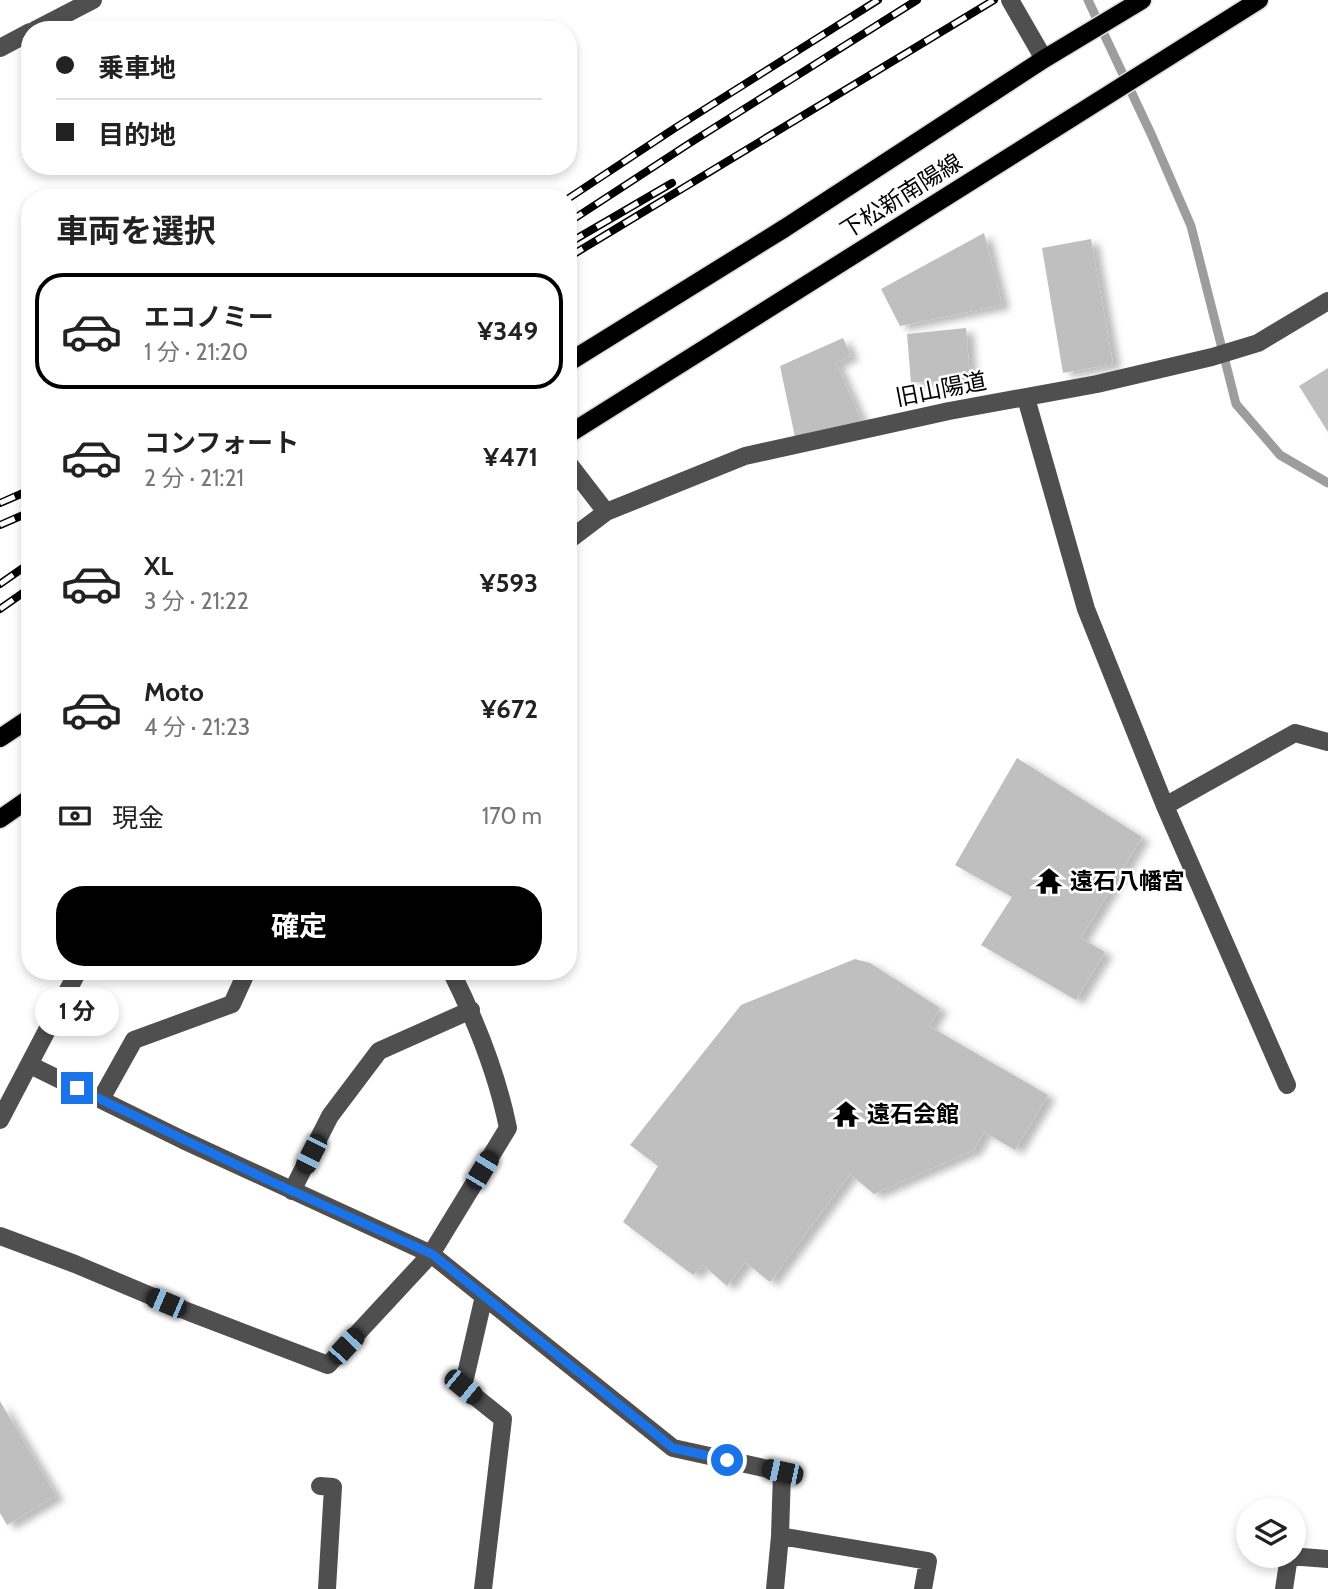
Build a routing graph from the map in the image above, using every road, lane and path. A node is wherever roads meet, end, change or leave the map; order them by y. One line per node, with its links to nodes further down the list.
1 (93, 0): 5 (street)
2 (1010, 0): 8 (street)
3 (1142, 0): 8 (main road, 下松新南陽線)
4 (1259, 0): 12 (main road, 下松新南陽線)
5 (52, 21)
6 (21, 37): 7 (street)
7 (0, 48)
8 (1044, 59): 10 (main road, 下松新南陽線)
9 (1328, 301): 11 (street, 旧山陽道)
10 (577, 357)
11 (1026, 398): 14 (street, 旧山陽道); 20 (street)
12 (577, 430)
13 (577, 474): 14 (street)
14 (606, 512): 15 (street, 旧山陽道)
15 (577, 534)
16 (21, 724): 17 (main road)
17 (0, 738)
18 (1328, 742): 20 (street)
19 (21, 804): 21 (main road)
20 (1165, 806): 27 (street)
21 (0, 819)
22 (73, 980): 26 (street)
23 (243, 980): 28 (street)
24 (456, 980): 25 (street)
25 (471, 1010): 30 (street); 32 (street)
26 (30, 1065): 28 (street); 29 (street)
27 (1287, 1085)
28 (101, 1099): 30 (street)
29 (0, 1120)
30 (292, 1191): 32 (street)
31 (0, 1236): 32 (street)
32 (432, 1254): 33 (street)
33 (484, 1296): 35 (street); 40 (street)
34 (320, 1486): 39 (street)
35 (780, 1536): 41 (street); 42 (street)
36 (1306, 1557): 37 (street)
37 (1328, 1559)
38 (1287, 1568): 43 (street)
39 (327, 1589)
40 (483, 1589)
41 (775, 1589)
42 (923, 1589)
43 (1284, 1589)

